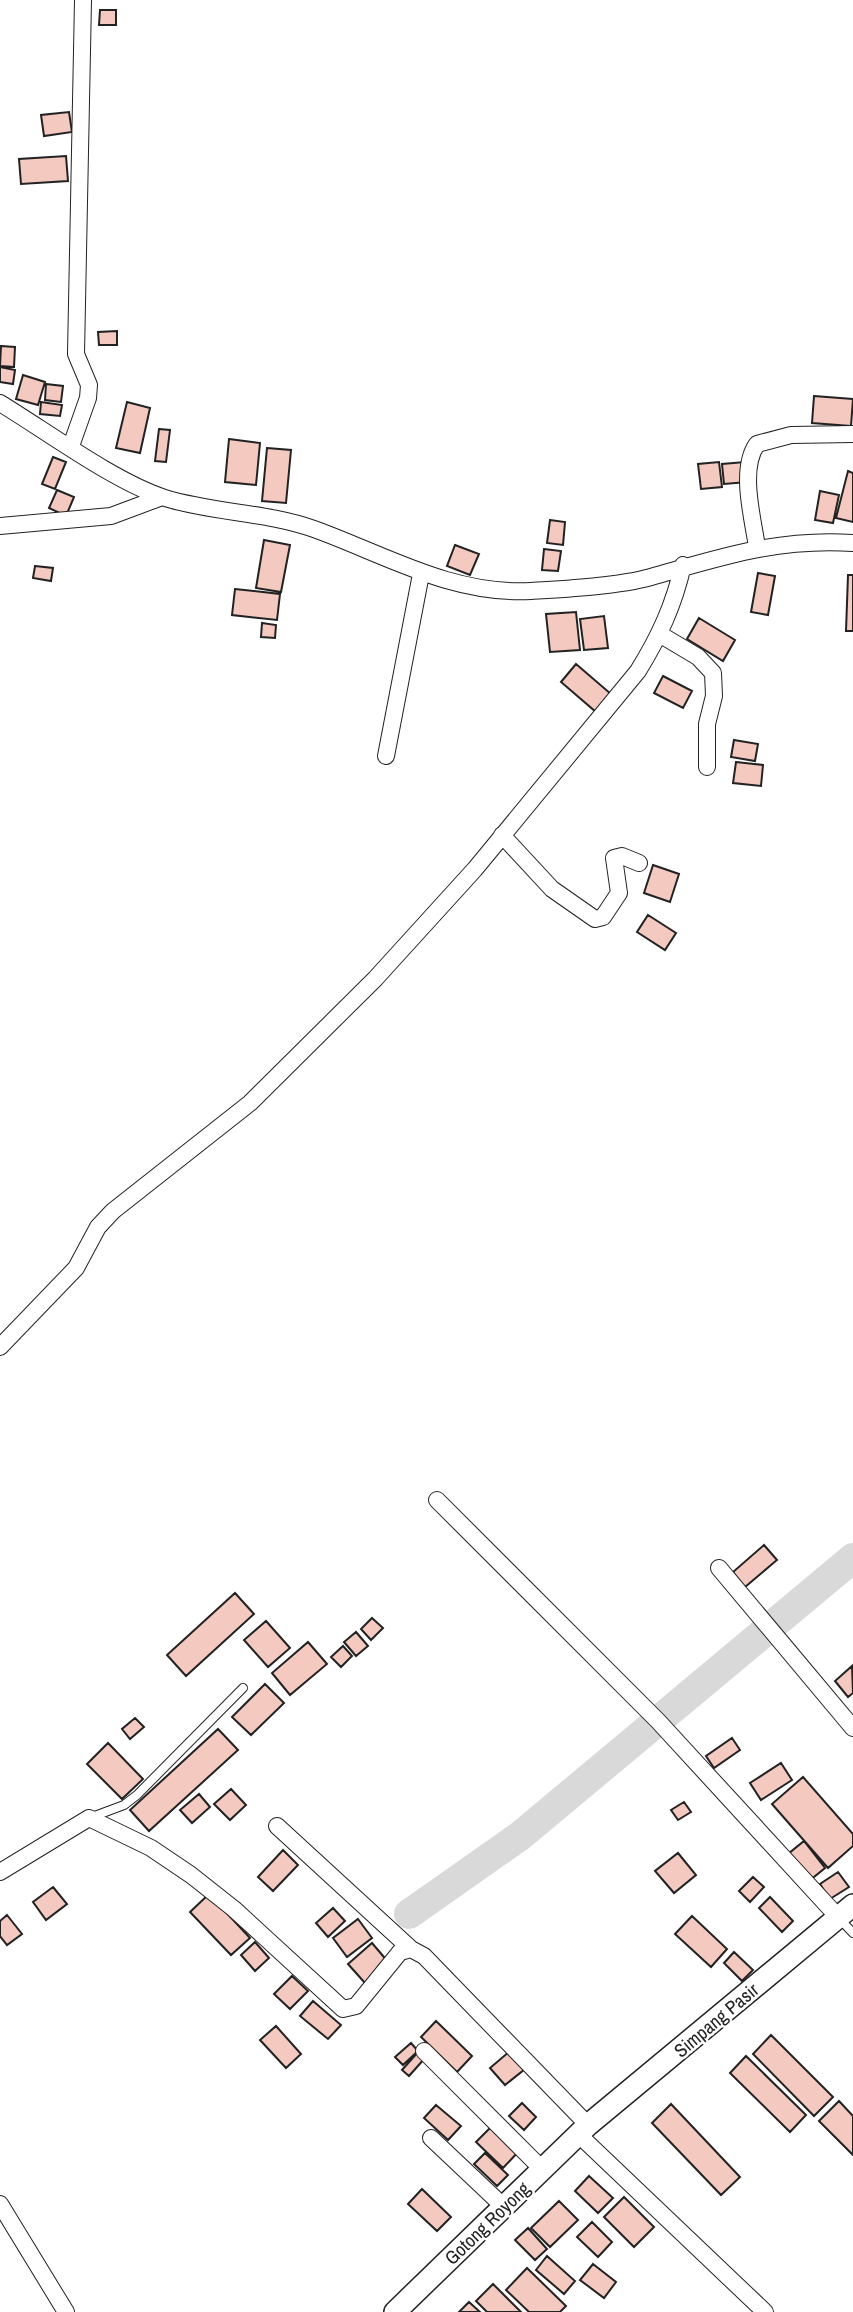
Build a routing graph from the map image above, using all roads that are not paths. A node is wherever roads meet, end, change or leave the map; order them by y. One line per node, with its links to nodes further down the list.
1 (83, 0): 4 (street)
2 (0, 403): 4 (street)
3 (853, 434): 8 (street)
4 (71, 446): 5 (street)
5 (162, 497): 6 (street); 10 (street)
6 (0, 526)
7 (853, 543): 8 (street)
8 (757, 547): 9 (street)
9 (683, 565): 10 (street); 11 (street)
10 (421, 575): 12 (street)
11 (661, 635): 13 (street); 14 (street)
12 (386, 756)
13 (707, 767)
14 (502, 835): 15 (street); 16 (street)
15 (639, 863)
16 (0, 1347)
17 (438, 1500): 24 (street)
18 (719, 1568): 20 (street)
19 (243, 1688): 21 (lane)
20 (853, 1727)
21 (89, 1818): 23 (street); 26 (street)
22 (277, 1826): 26 (street)
23 (0, 1872)
24 (846, 1911): 25 (lane); 28 (street, Simpang Pasir)
25 (853, 1933)
26 (411, 1949): 28 (street)
27 (424, 2050): 30 (street)
28 (583, 2129): 30 (street, Gotong Royong); 35 (street)
29 (430, 2138): 32 (street)
30 (543, 2170): 32 (street, Gotong Royong)
31 (0, 2204): 33 (street)
32 (504, 2207): 34 (street, Gotong Royong)
33 (66, 2312)
34 (395, 2312)
35 (765, 2312)

